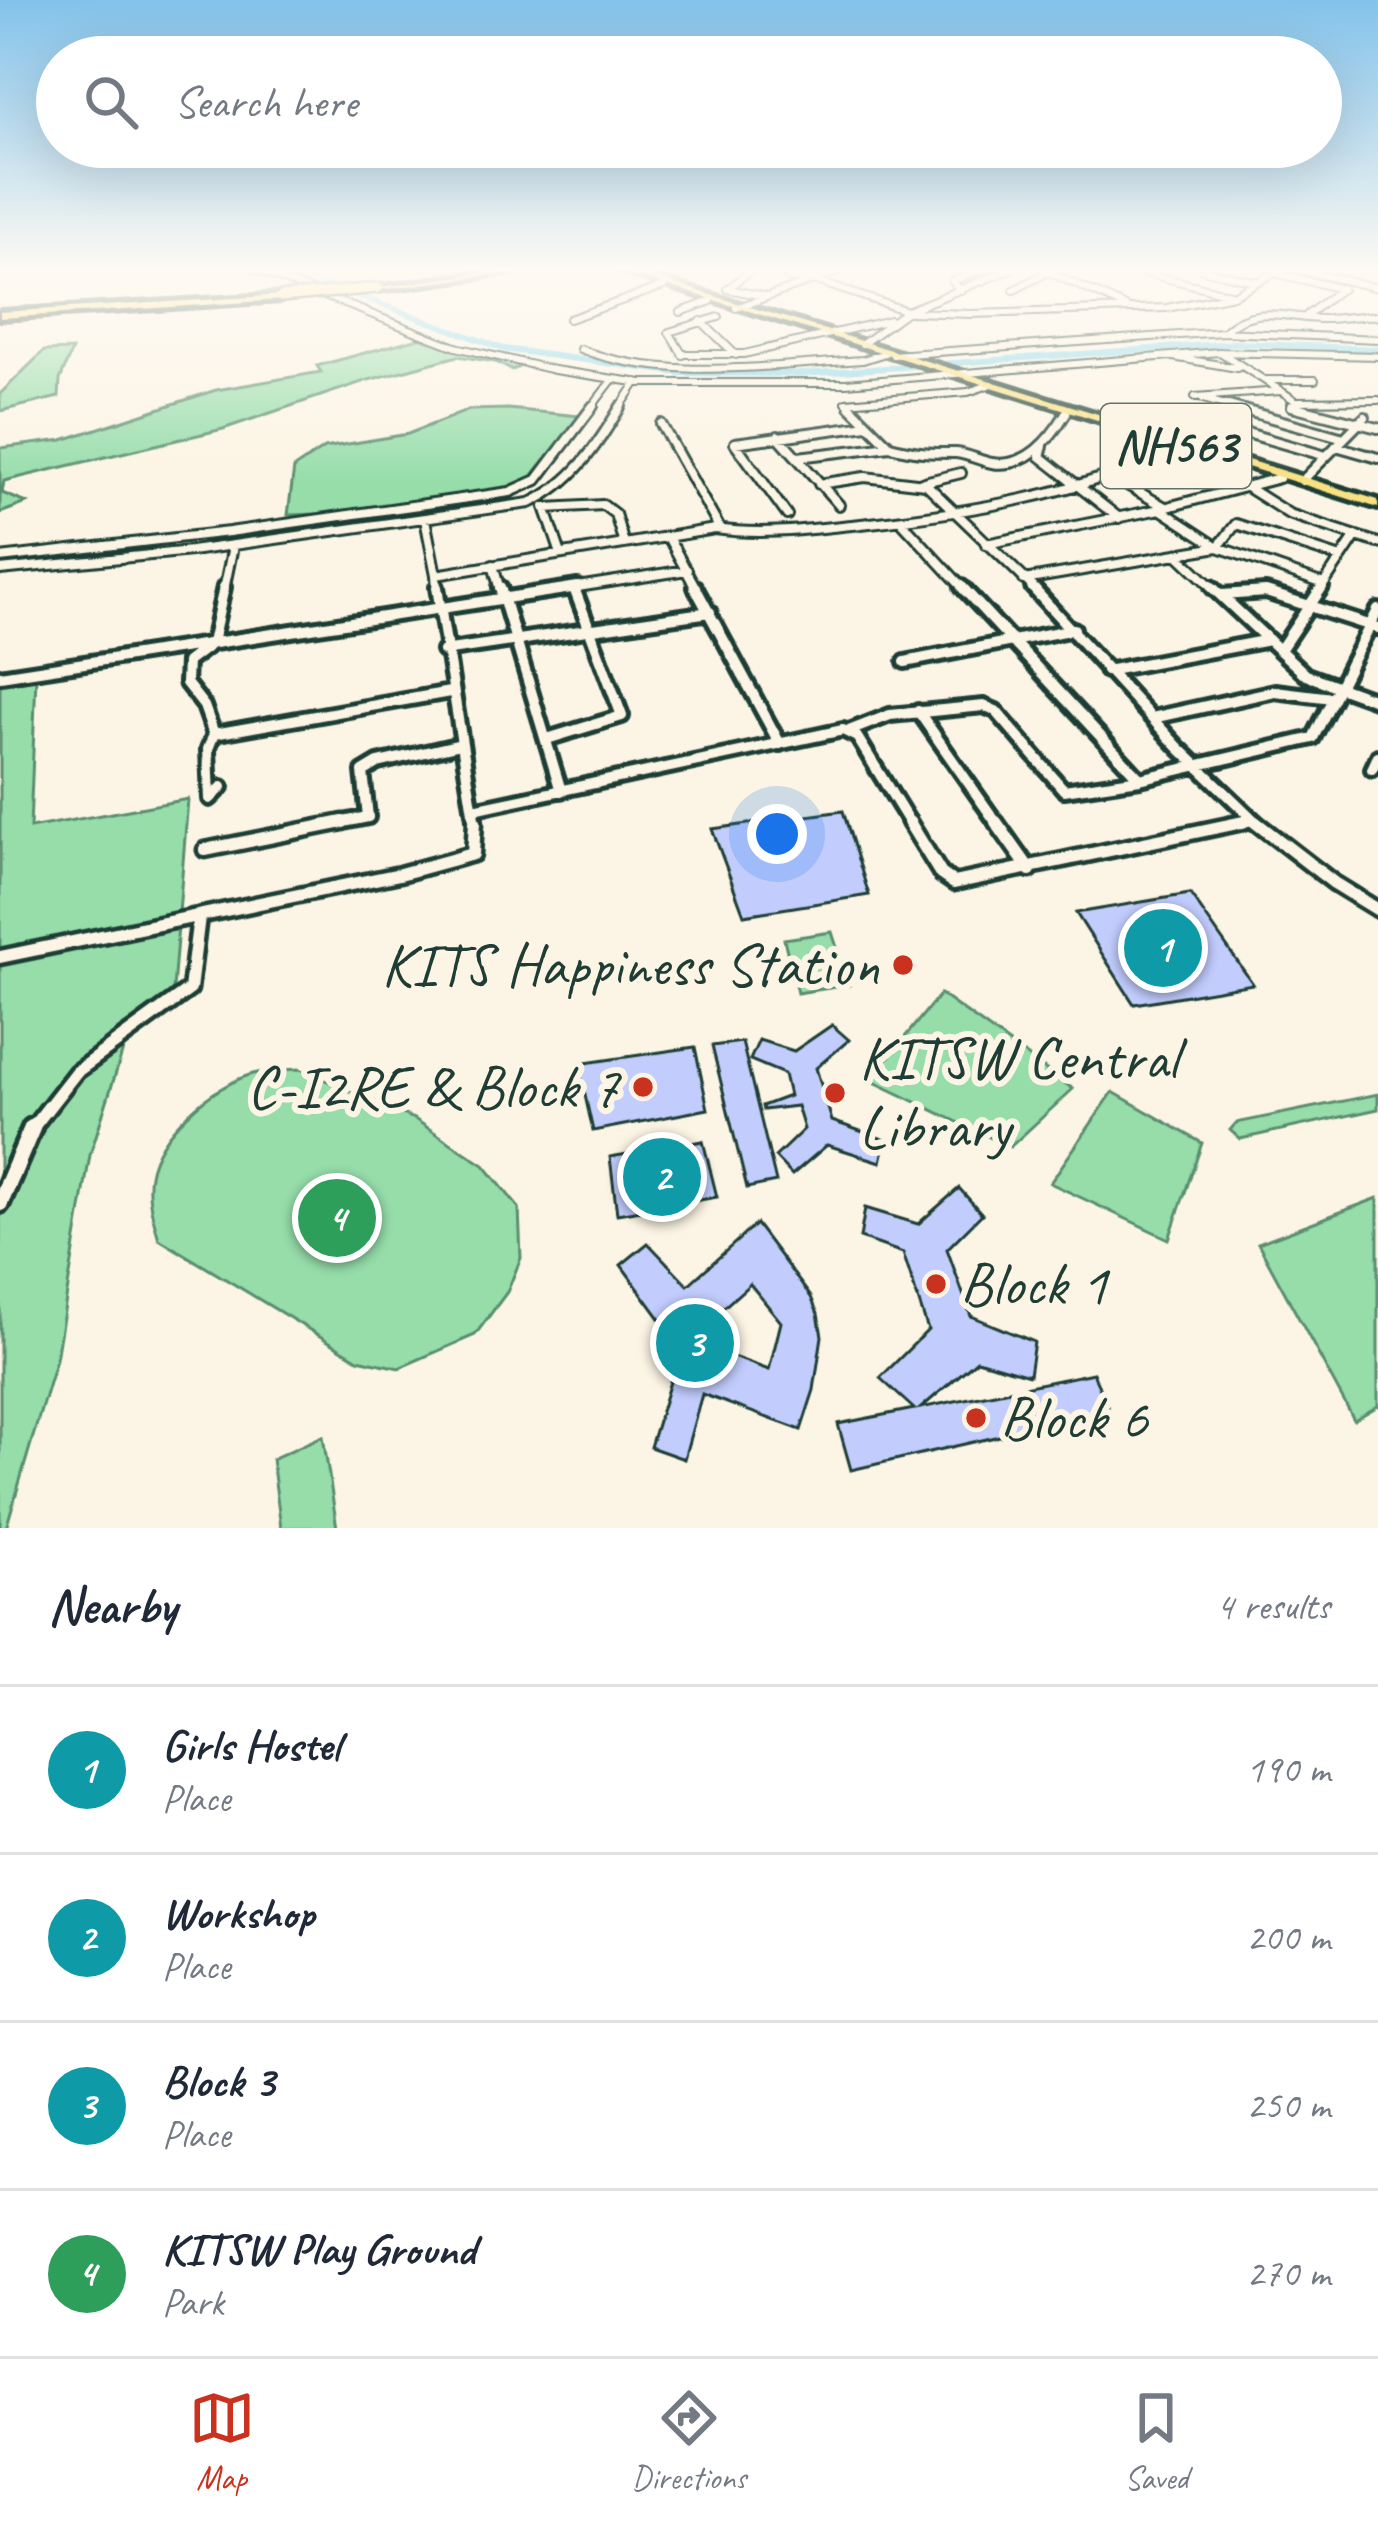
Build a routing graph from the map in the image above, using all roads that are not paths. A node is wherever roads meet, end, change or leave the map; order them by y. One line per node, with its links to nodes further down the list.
1 (441, 340): 20 (street)
2 (674, 340): 11 (street)
3 (722, 340): 12 (street)
4 (804, 340): 12 (street)
5 (846, 340): 8 (highway, NH563)
6 (868, 340): 8 (street)
7 (1108, 340): 14 (street)
8 (866, 346): 14 (highway, NH563)
9 (580, 349): 16 (street)
10 (1220, 352): 13 (street); 15 (street); 18 (street)
11 (682, 354): 12 (street); 16 (street)
12 (737, 354): 17 (street)
13 (1169, 355): 18 (street); 19 (street)
14 (893, 356): 17 (street); 19 (highway, NH563)
15 (1378, 356)
16 (688, 364): 17 (street)
17 (748, 366)
18 (1246, 369): 21 (street)
19 (957, 375): 24 (street); 25 (highway, NH563); 27 (street)
20 (613, 379): 23 (street); 73 (street)
21 (1263, 380): 22 (street); 26 (street)
22 (1315, 380)
23 (638, 382): 24 (street); 54 (street)
24 (836, 384): 29 (street)
25 (984, 384): 27 (street); 31 (highway, NH563); 49 (highway, NH563)
26 (1281, 391): 28 (street); 38 (street)
27 (890, 398): 29 (street)
28 (1378, 400)
29 (846, 401): 35 (street)
30 (1291, 406): 33 (street)
31 (1066, 412): 40 (street); 42 (highway, NH563)
32 (1188, 416): 43 (street)
33 (1362, 420): 36 (street); 38 (street)
34 (661, 424): 63 (street)
35 (867, 424): 37 (street); 39 (street)
36 (1378, 428)
37 (778, 436): 44 (street); 59 (street)
38 (1344, 438): 41 (street)
39 (890, 446): 40 (street); 44 (street)
40 (1043, 446): 52 (street)
41 (1336, 446): 43 (street); 45 (street)
42 (1181, 448): 47 (street); 48 (highway, NH563)
43 (1326, 456): 49 (street)
44 (798, 458): 50 (street)
45 (1378, 458)
46 (961, 473): 51 (street)
47 (1113, 477): 52 (street); 57 (street)
48 (1279, 478): 53 (street); 56 (highway, NH563)
49 (1302, 481): 56 (highway, NH563)
50 (819, 484): 51 (street); 55 (street)
51 (925, 484): 58 (street)
52 (1074, 487): 58 (street); 61 (street)
53 (1247, 488): 57 (street); 64 (street)
54 (542, 504): 60 (street); 67 (street); 71 (street)
55 (838, 505)
56 (1378, 506)
57 (1162, 508): 61 (street); 70 (street)
58 (957, 514): 62 (street); 68 (street)
59 (787, 515)
60 (425, 518): 69 (street); 78 (street)
61 (1119, 518): 68 (street)
62 (903, 523): 63 (street); 94 (street)
63 (720, 529): 65 (street)
64 (1356, 536): 66 (street); 74 (street)
65 (668, 537): 67 (street); 77 (street)
66 (1377, 541)
67 (624, 544): 71 (street)
68 (986, 544): 79 (street)
69 (232, 545): 76 (street); 93 (street)
70 (1218, 547): 72 (street); 74 (street); 80 (street)
71 (561, 554): 75 (street)
72 (1177, 554): 79 (street); 82 (street)
73 (0, 558)
74 (1341, 558): 80 (street)
75 (493, 565): 78 (street); 83 (street)
76 (0, 570)
77 (687, 570): 81 (street); 87 (street)
78 (436, 575): 85 (street)
79 (1024, 580): 89 (street)
80 (1324, 584): 84 (street)
81 (574, 589): 83 (street); 90 (street)
82 (1222, 595): 84 (street); 92 (street)
83 (505, 598): 85 (street); 91 (street)
84 (1310, 605): 88 (street); 95 (street)
85 (435, 610): 93 (street); 96 (street)
86 (1378, 610): 88 (street)
87 (710, 612): 90 (street); 109 (street)
88 (1374, 626): 101 (street)
89 (1074, 629): 94 (street); 98 (street)
90 (591, 631): 91 (street); 107 (street)
91 (518, 640): 96 (street); 107 (street)
92 (1269, 640): 95 (street); 98 (street)
93 (212, 643): 99 (street); 106 (street)
94 (1013, 644): 97 (street); 113 (street)
95 (1280, 650): 101 (street)
96 (443, 651): 100 (street)
97 (905, 662)
98 (1106, 671): 104 (street)
99 (0, 676)
100 (450, 692): 106 (street); 108 (street)
101 (1335, 692): 102 (street); 104 (street); 111 (street)
102 (1378, 701)
103 (918, 711): 105 (street); 113 (street); 119 (street)
104 (1152, 718): 111 (street)
105 (849, 731): 109 (street); 119 (street)
106 (214, 734): 114 (street)
107 (547, 739): 115 (street)
108 (461, 744): 116 (street); 118 (street)
109 (780, 744): 115 (street)
110 (1378, 756): 112 (street)
111 (1199, 765): 113 (street); 117 (street)
112 (1372, 769)
113 (1140, 779)
114 (222, 787)
115 (561, 791): 116 (street)
116 (474, 809): 121 (street)
117 (1252, 820): 119 (street); 120 (street)
118 (206, 850)
119 (1030, 870)
120 (1378, 910)
121 (200, 916): 122 (street); 123 (street)
122 (0, 957)
123 (0, 1203)

